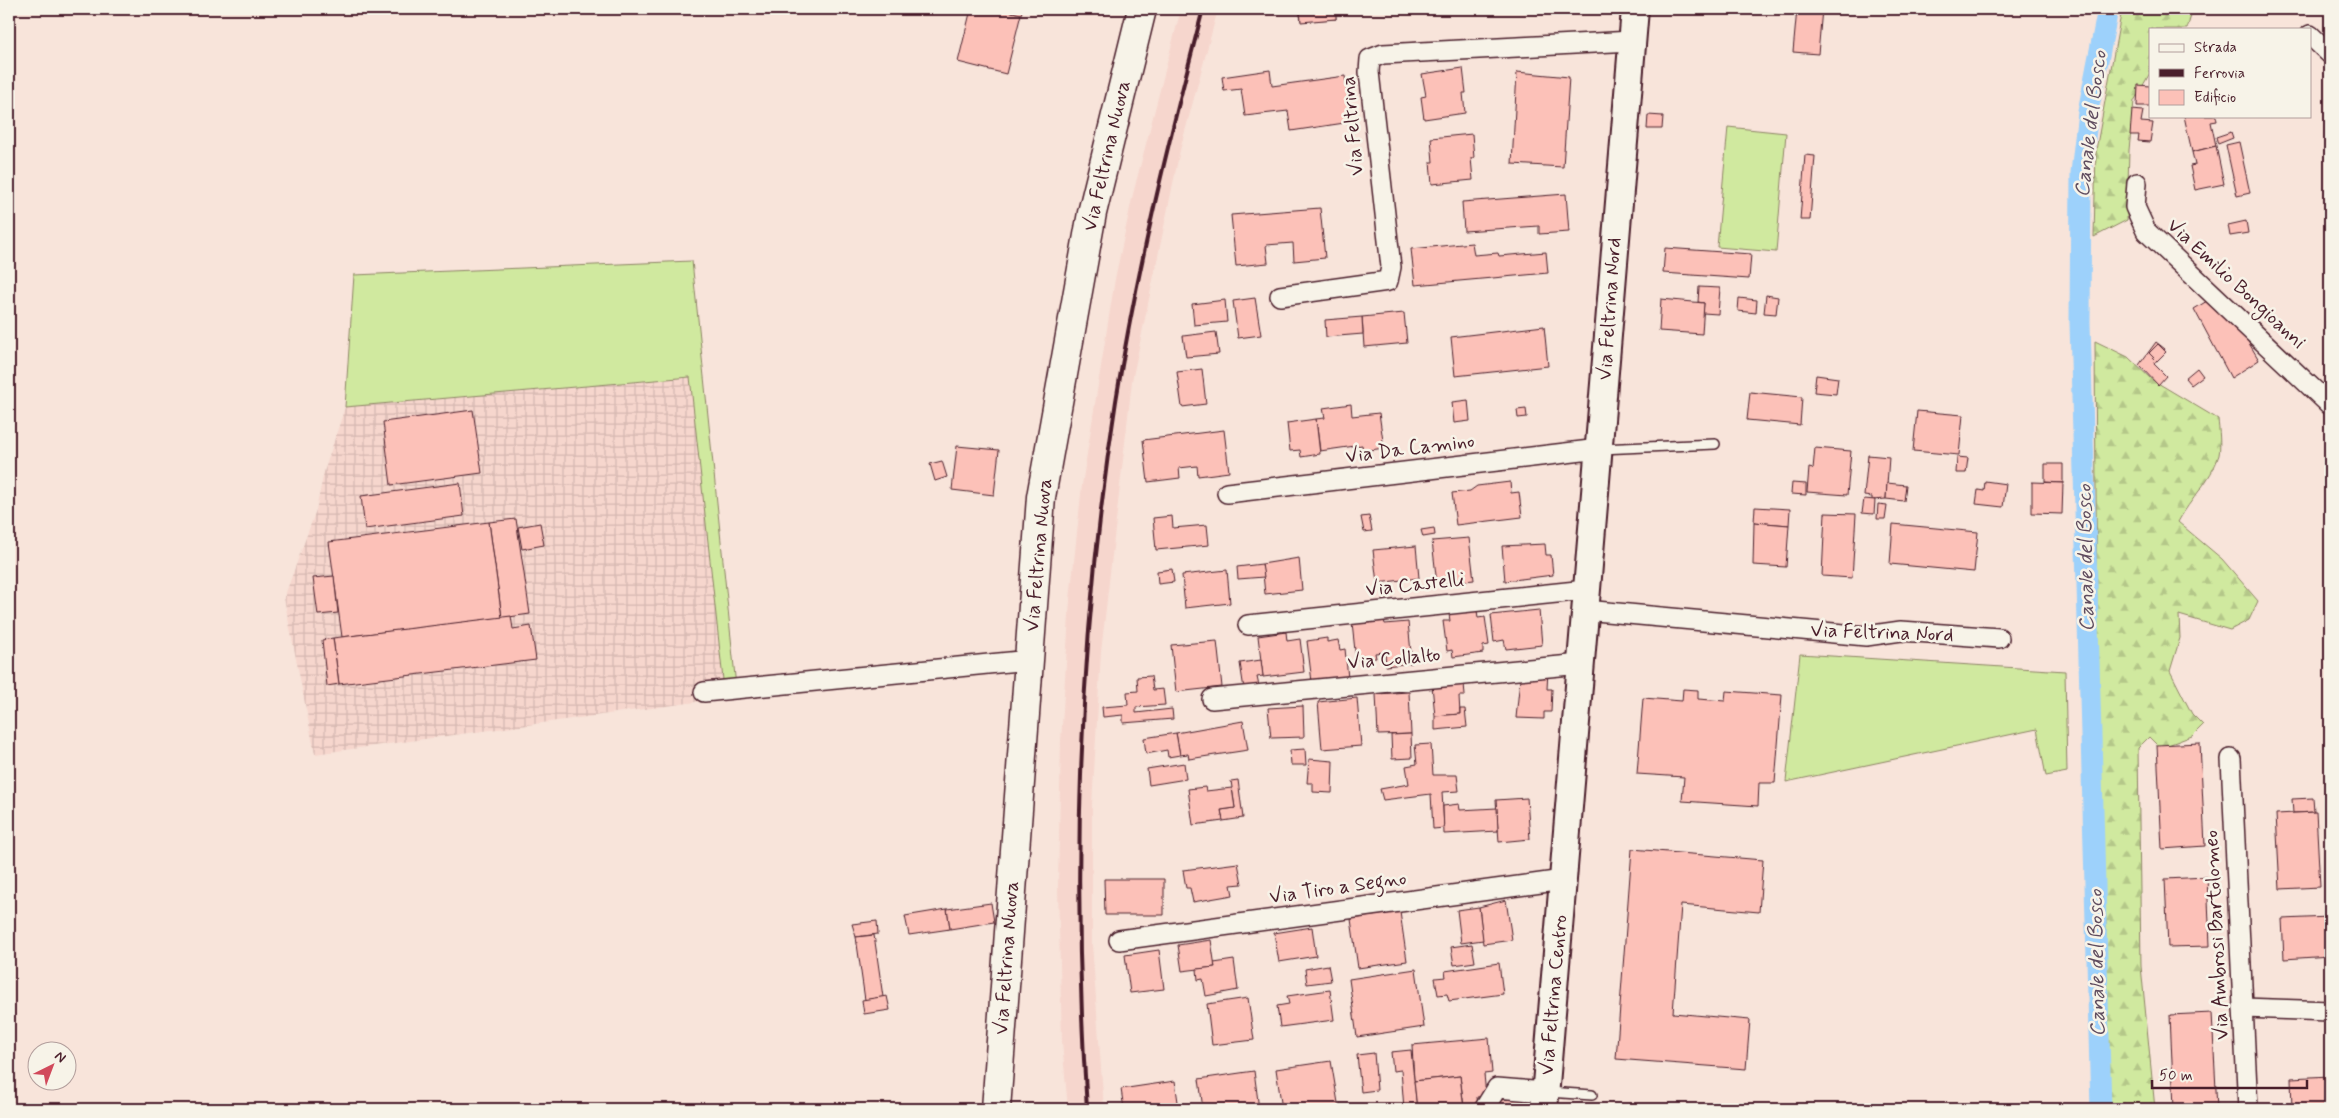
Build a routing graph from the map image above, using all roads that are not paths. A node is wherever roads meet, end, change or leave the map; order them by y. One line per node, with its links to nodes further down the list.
1 (1142, 9): 15 (main road, Via Feltrina Nuova)
2 (1635, 9): 4 (main road, Via Feltrina Nord)
3 (2312, 37): 5 (street)
4 (1632, 41): 7 (street, Via Feltrina); 10 (main road, Via Feltrina Nord)
5 (2330, 54)
6 (2137, 184): 8 (street, Via Emilio Bongioanni)
7 (1280, 296)
8 (2330, 405)
9 (1715, 444): 10 (lane)
10 (1599, 449): 11 (street, Via Da Camino); 12 (main road, Via Feltrina Nord)
11 (1227, 493)
12 (1586, 600): 13 (street, Via Castelli); 14 (street, Via Feltrina Nord); 16 (main road, Via Feltrina Nord)
13 (1248, 625)
14 (1999, 638)
15 (1029, 660): 17 (street); 26 (main road, Via Feltrina Nuova)
16 (1580, 664): 18 (street, Via Collalto); 20 (main road, Via Feltrina Nord)
17 (704, 692)
18 (1212, 699)
19 (2231, 759): 22 (street, Via Ambrosi Bartolomeo)
20 (1563, 880): 21 (street, Via Tiro a Segno); 25 (main road, Via Feltrina Centro)
21 (1119, 940)
22 (2243, 1008): 23 (street); 28 (street, Via Ambrosi Bartolomeo)
23 (2330, 1011)
24 (1592, 1095): 25 (lane)
25 (1545, 1101): 27 (street)
26 (996, 1109)
27 (1484, 1109)
28 (2248, 1109)

